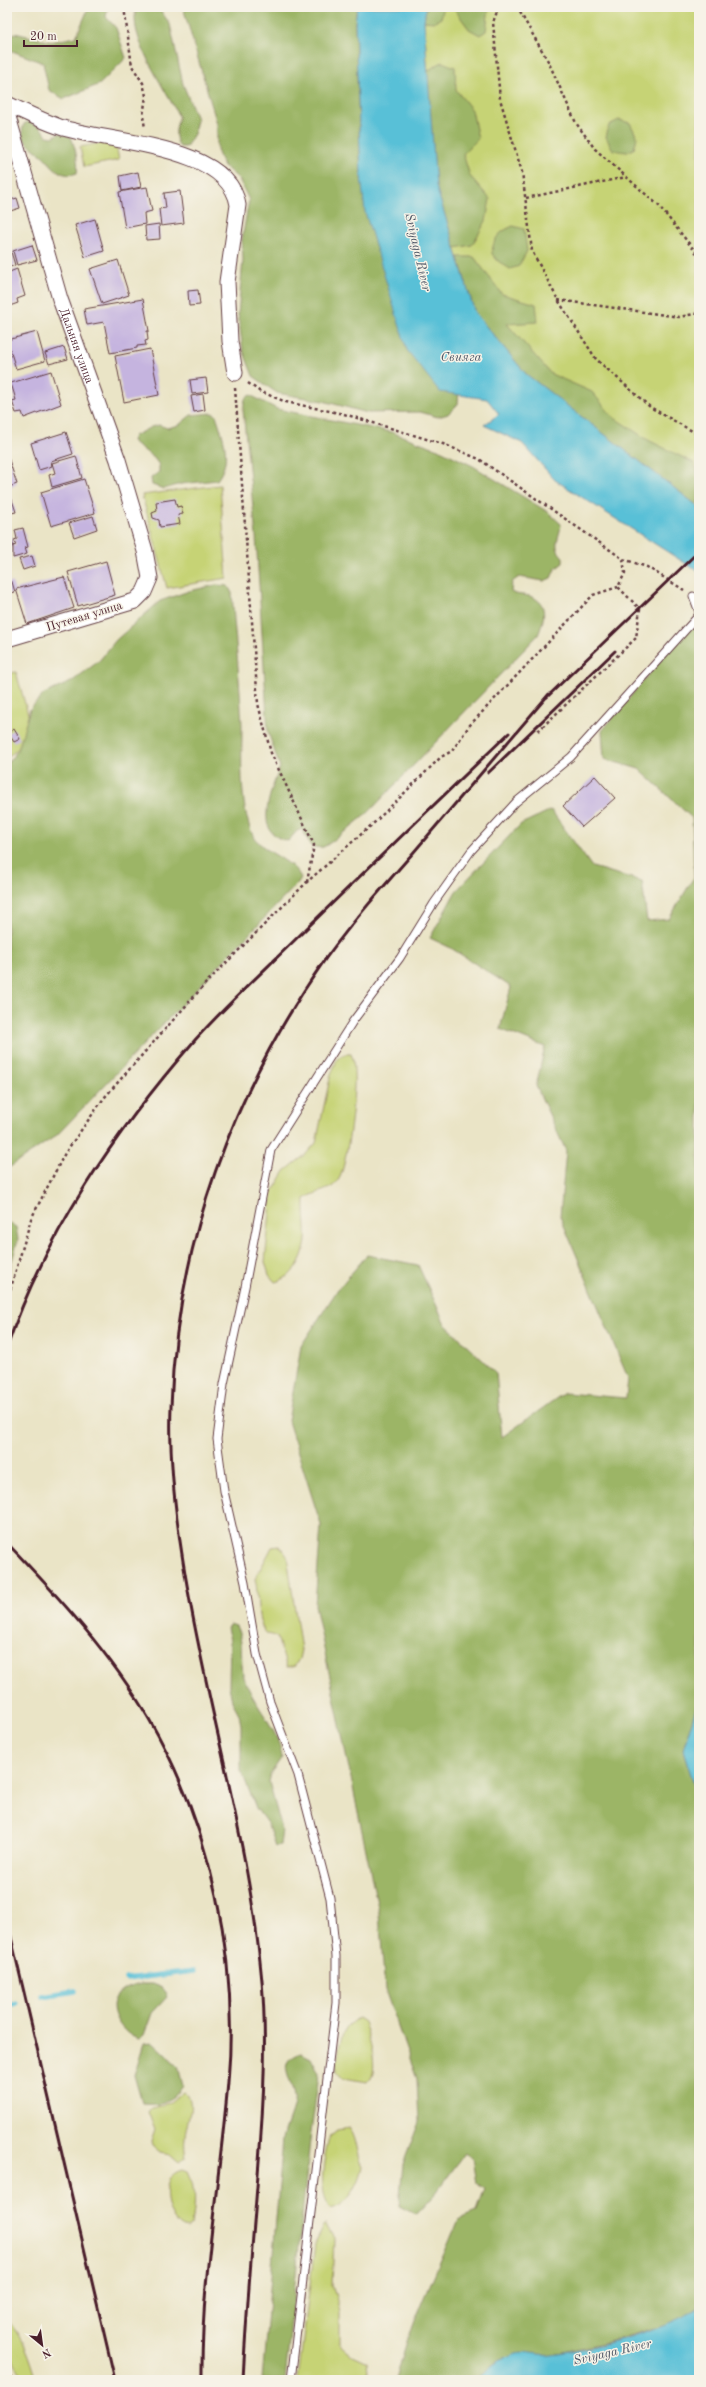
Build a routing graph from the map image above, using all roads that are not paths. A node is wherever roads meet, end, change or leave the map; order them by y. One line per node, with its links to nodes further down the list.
1 (7, 104): 3 (street)
2 (7, 113): 4 (street, Дальняя улица)
3 (234, 374)
4 (150, 578): 8 (street, Путевая улица)
5 (693, 596): 6 (lane)
6 (699, 612)
7 (699, 615): 9 (lane)
8 (7, 639)
9 (291, 2380)

